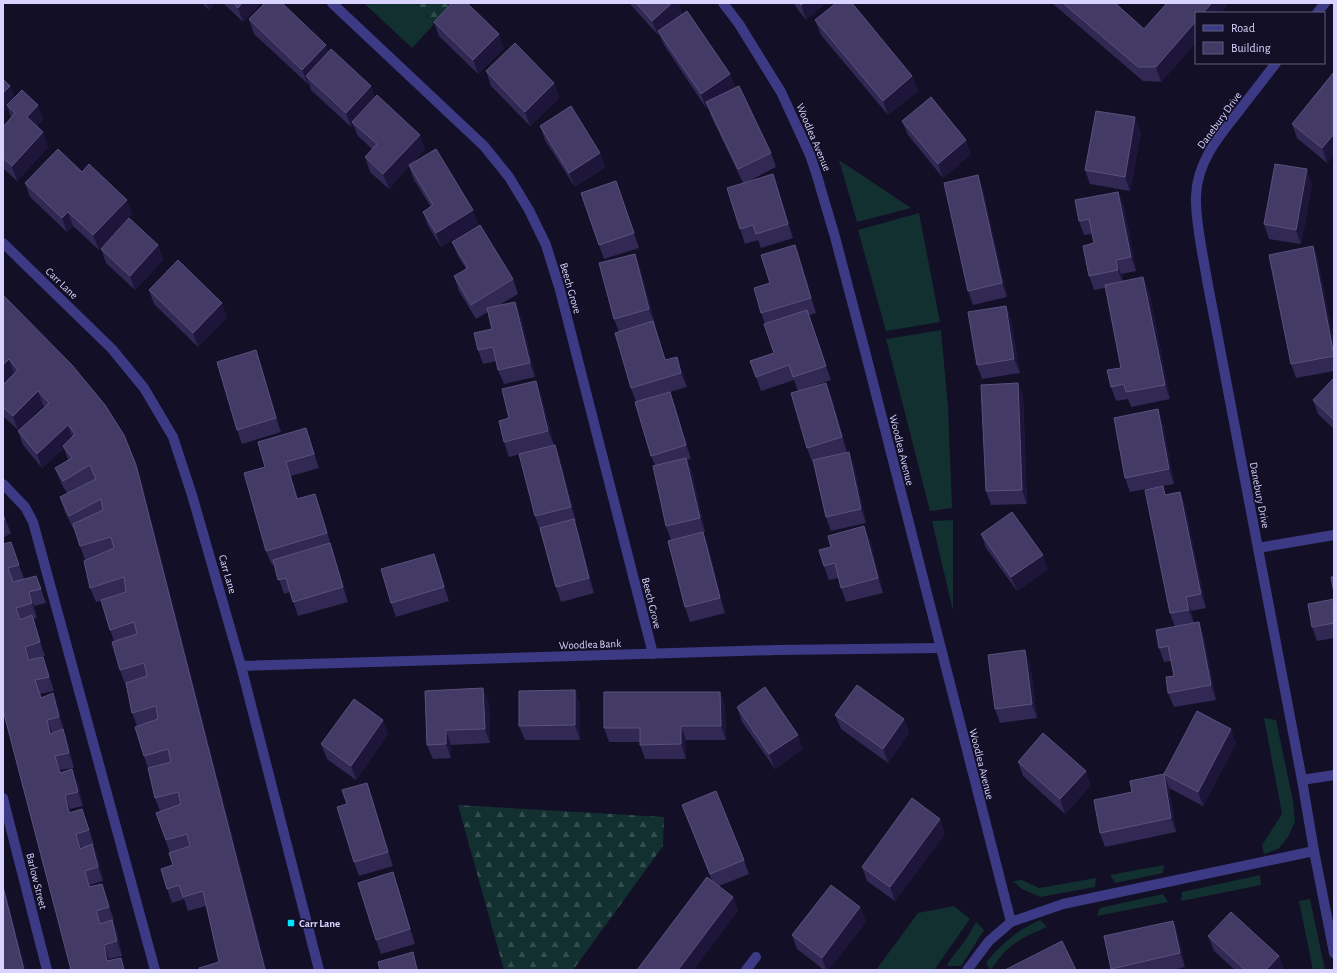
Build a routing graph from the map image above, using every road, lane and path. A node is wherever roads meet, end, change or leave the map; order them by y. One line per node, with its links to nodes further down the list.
1 (332, 3): 11 (street, Beech Grove)
2 (724, 3): 10 (street, Woodlea Avenue)
3 (1325, 3): 4 (street)
4 (1318, 12)
5 (1275, 64): 9 (street, Danebury Drive)
6 (3, 243): 12 (street, Carr Lane)
7 (3, 484): 21 (street)
8 (1334, 534): 9 (street)
9 (1258, 548): 14 (street, Danebury Drive)
10 (940, 648): 11 (street, Woodlea Bank); 17 (street, Woodlea Avenue)
11 (653, 654): 12 (street, Woodlea Bank)
12 (241, 666): 22 (street, Carr Lane)
13 (1334, 775): 14 (street)
14 (1302, 780): 16 (street, Danebury Drive)
15 (3, 798): 20 (street, Barlow Street)
16 (1314, 851): 17 (street); 18 (street, Danebury Drive)
17 (1010, 922): 24 (street)
18 (1334, 953)
19 (756, 957): 23 (street)
20 (47, 970)
21 (155, 970)
22 (319, 970)
23 (746, 970)
24 (967, 970)

